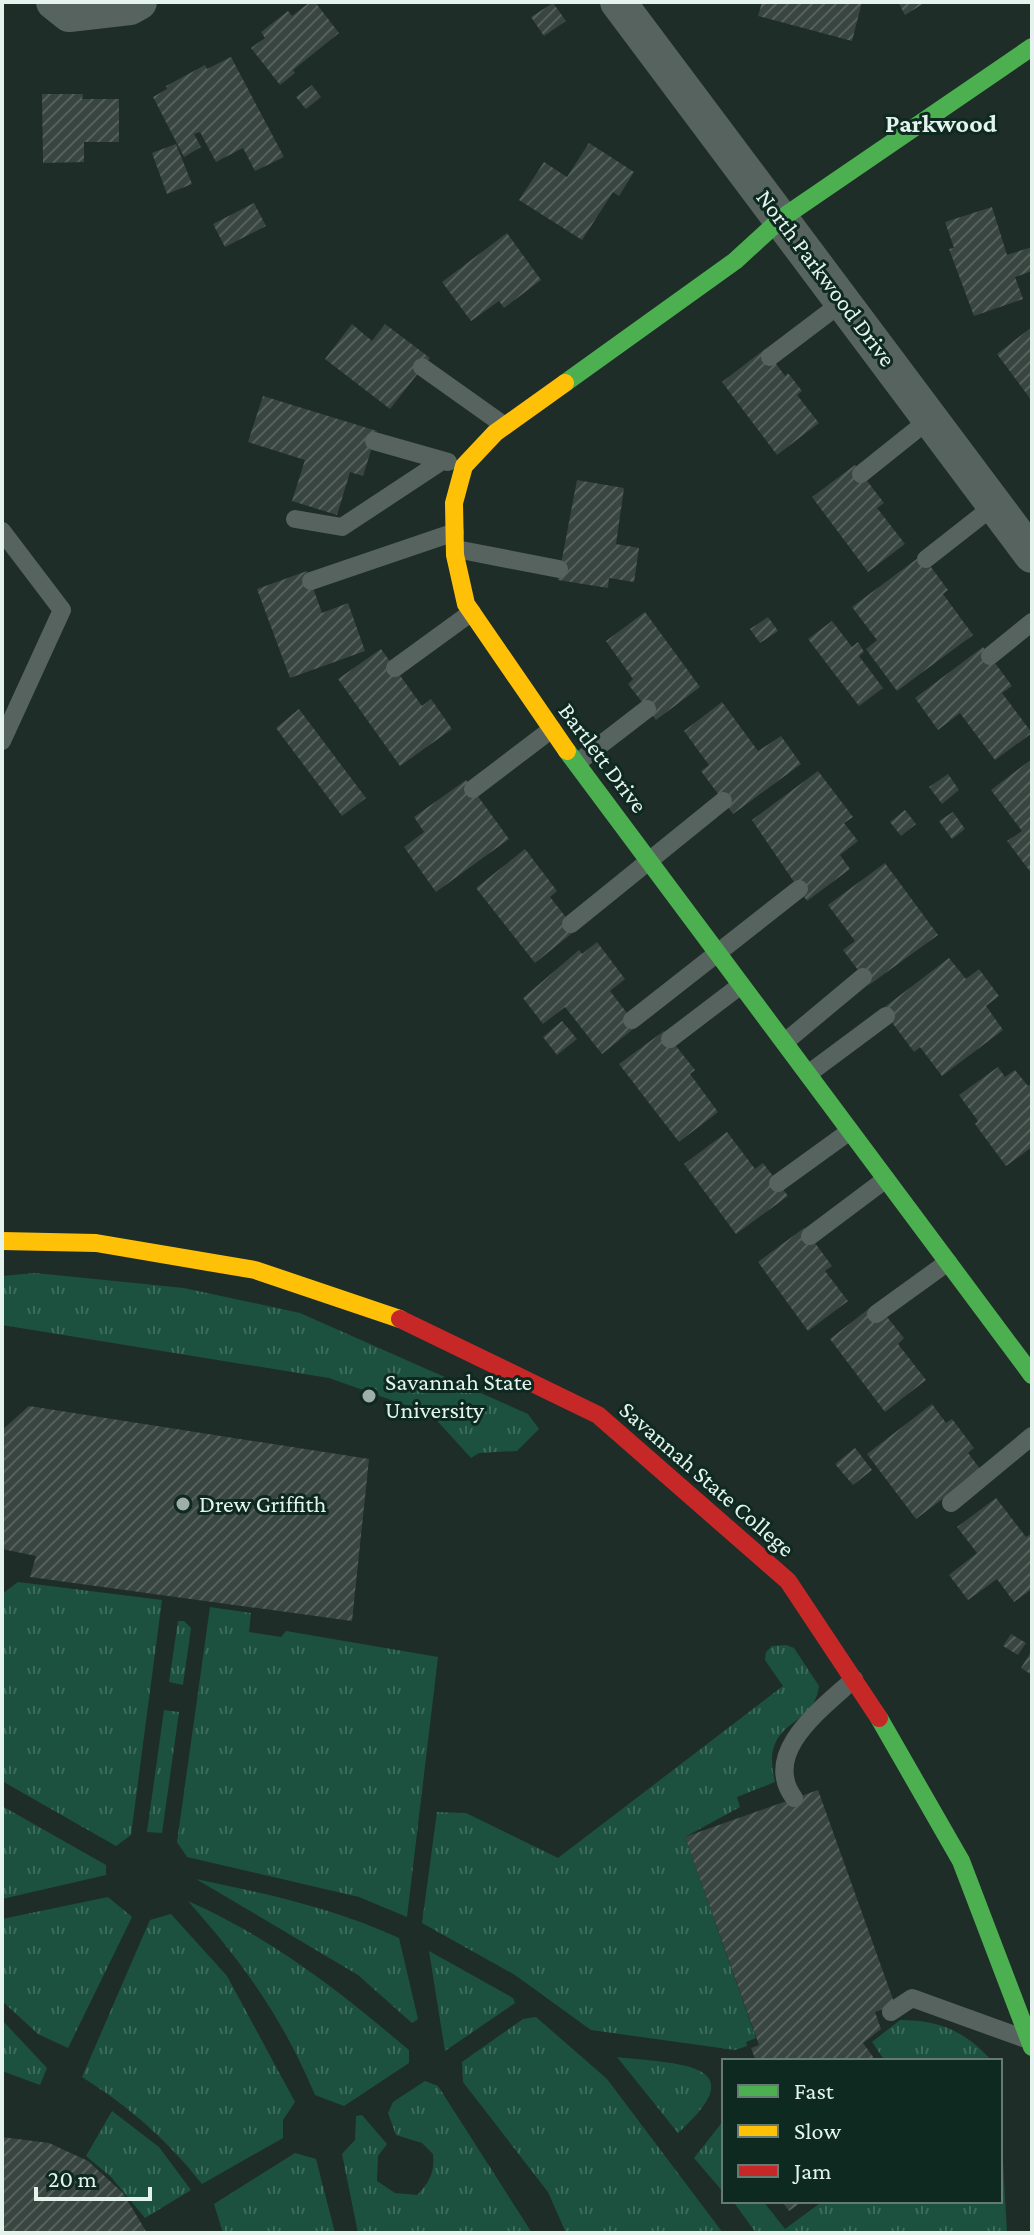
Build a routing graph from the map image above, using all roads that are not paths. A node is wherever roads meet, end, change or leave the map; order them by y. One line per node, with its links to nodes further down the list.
1 (54, 2): 2 (street)
2 (139, 2)
3 (618, 2): 5 (street, North Parkwood Drive)
4 (1032, 47): 5 (street)
5 (782, 218): 6 (street, North Parkwood Drive); 10 (street)
6 (844, 301): 7 (lane); 9 (street, North Parkwood Drive)
7 (770, 357)
8 (422, 367): 10 (lane)
9 (931, 418): 14 (lane); 15 (street, North Parkwood Drive)
10 (506, 427): 13 (street)
11 (374, 441): 12 (lane)
12 (442, 461): 13 (lane); 16 (lane)
13 (464, 466): 18 (street, Bartlett Drive)
14 (861, 474)
15 (995, 505): 19 (street, North Parkwood Drive); 20 (lane)
16 (295, 519)
17 (2, 531): 29 (lane)
18 (455, 540): 21 (lane); 22 (lane); 23 (street, Bartlett Drive)
19 (1032, 555)
20 (926, 559)
21 (559, 569)
22 (311, 581)
23 (472, 612): 26 (lane); 28 (street, Bartlett Drive)
24 (1032, 622): 25 (lane)
25 (990, 656)
26 (395, 668)
27 (647, 709): 30 (lane)
28 (552, 729): 30 (street, Bartlett Drive); 31 (lane)
29 (2, 741)
30 (577, 763): 33 (street, Bartlett Drive)
31 (473, 789)
32 (723, 801): 33 (lane)
33 (648, 859): 35 (lane); 36 (street, Bartlett Drive)
34 (799, 889): 36 (lane)
35 (571, 924)
36 (719, 955): 38 (street, Bartlett Drive); 40 (lane)
37 (863, 977): 42 (lane)
38 (741, 985): 41 (lane); 42 (street, Bartlett Drive)
39 (886, 1016): 43 (lane)
40 (632, 1020)
41 (670, 1039)
42 (785, 1042): 43 (street, Bartlett Drive)
43 (808, 1074): 44 (street, Bartlett Drive)
44 (850, 1131): 45 (street, Bartlett Drive); 46 (lane)
45 (886, 1179): 47 (lane); 49 (street, Bartlett Drive)
46 (778, 1183)
47 (810, 1236)
48 (2, 1241): 54 (street, Savannah State College)
49 (948, 1262): 50 (lane); 51 (street, Bartlett Drive)
50 (876, 1314)
51 (1032, 1375)
52 (1032, 1436): 53 (lane)
53 (951, 1503)
54 (854, 1679): 55 (lane); 57 (street, Savannah State College)
55 (794, 1798)
56 (891, 2012): 57 (lane)
57 (1031, 2044)

